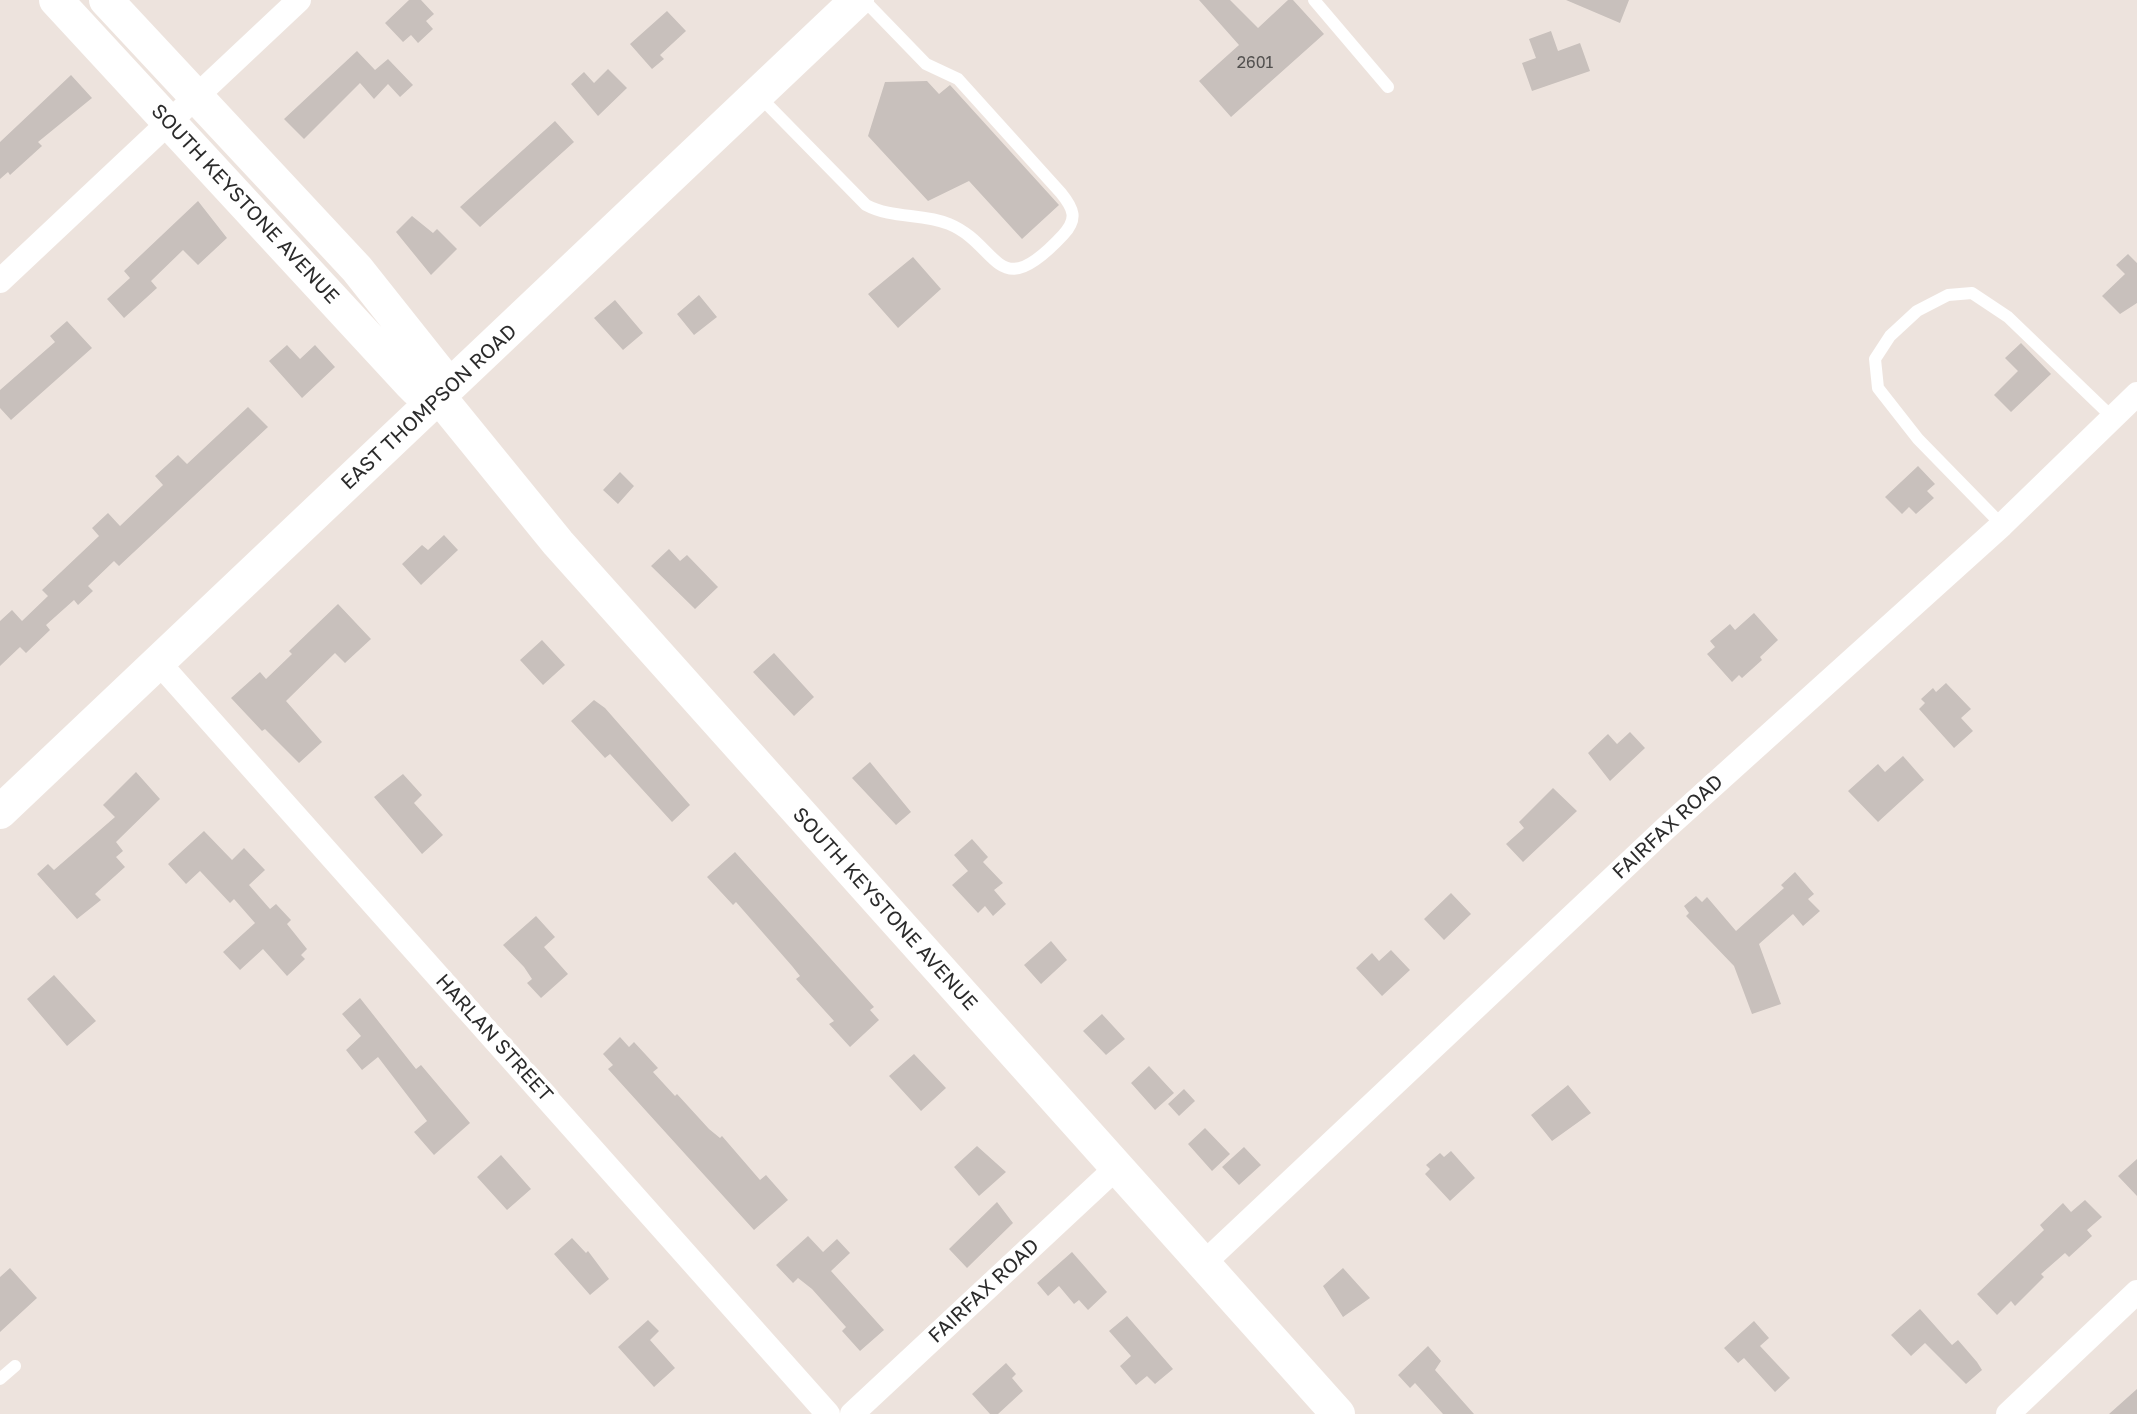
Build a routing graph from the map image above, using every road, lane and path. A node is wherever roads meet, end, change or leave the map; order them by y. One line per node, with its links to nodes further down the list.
1 (56, 0): 9 (main road, SOUTH KEYSTONE AVENUE)
2 (106, 0): 8 (main road, SOUTH KEYSTONE AVENUE)
3 (299, 0): 8 (street)
4 (1314, 0): 6 (lane)
5 (852, 2): 7 (main road, EAST THOMPSON ROAD); 7 (lane)
6 (1388, 87)
7 (758, 94): 12 (main road, EAST THOMPSON ROAD)
8 (196, 97): 9 (street); 12 (main road, SOUTH KEYSTONE AVENUE)
9 (170, 122): 10 (street); 12 (main road, SOUTH KEYSTONE AVENUE)
10 (0, 281)
11 (2137, 394): 13 (street, FAIRFAX ROAD)
12 (440, 398): 15 (main road, EAST THOMPSON ROAD); 17 (main road, SOUTH KEYSTONE AVENUE)
13 (2113, 418): 14 (street, FAIRFAX ROAD); 14 (lane)
14 (2002, 525): 18 (street, FAIRFAX ROAD)
15 (159, 663): 16 (main road, EAST THOMPSON ROAD); 22 (street, HARLAN STREET)
16 (0, 812)
17 (1116, 1168): 18 (main road, SOUTH KEYSTONE AVENUE); 23 (street, FAIRFAX ROAD)
18 (1203, 1264): 24 (main road, SOUTH KEYSTONE AVENUE)
19 (2137, 1292): 25 (street)
20 (15, 1366): 21 (lane)
21 (0, 1379)
22 (828, 1414)
23 (852, 1414)
24 (1338, 1414)
25 (2008, 1414)

